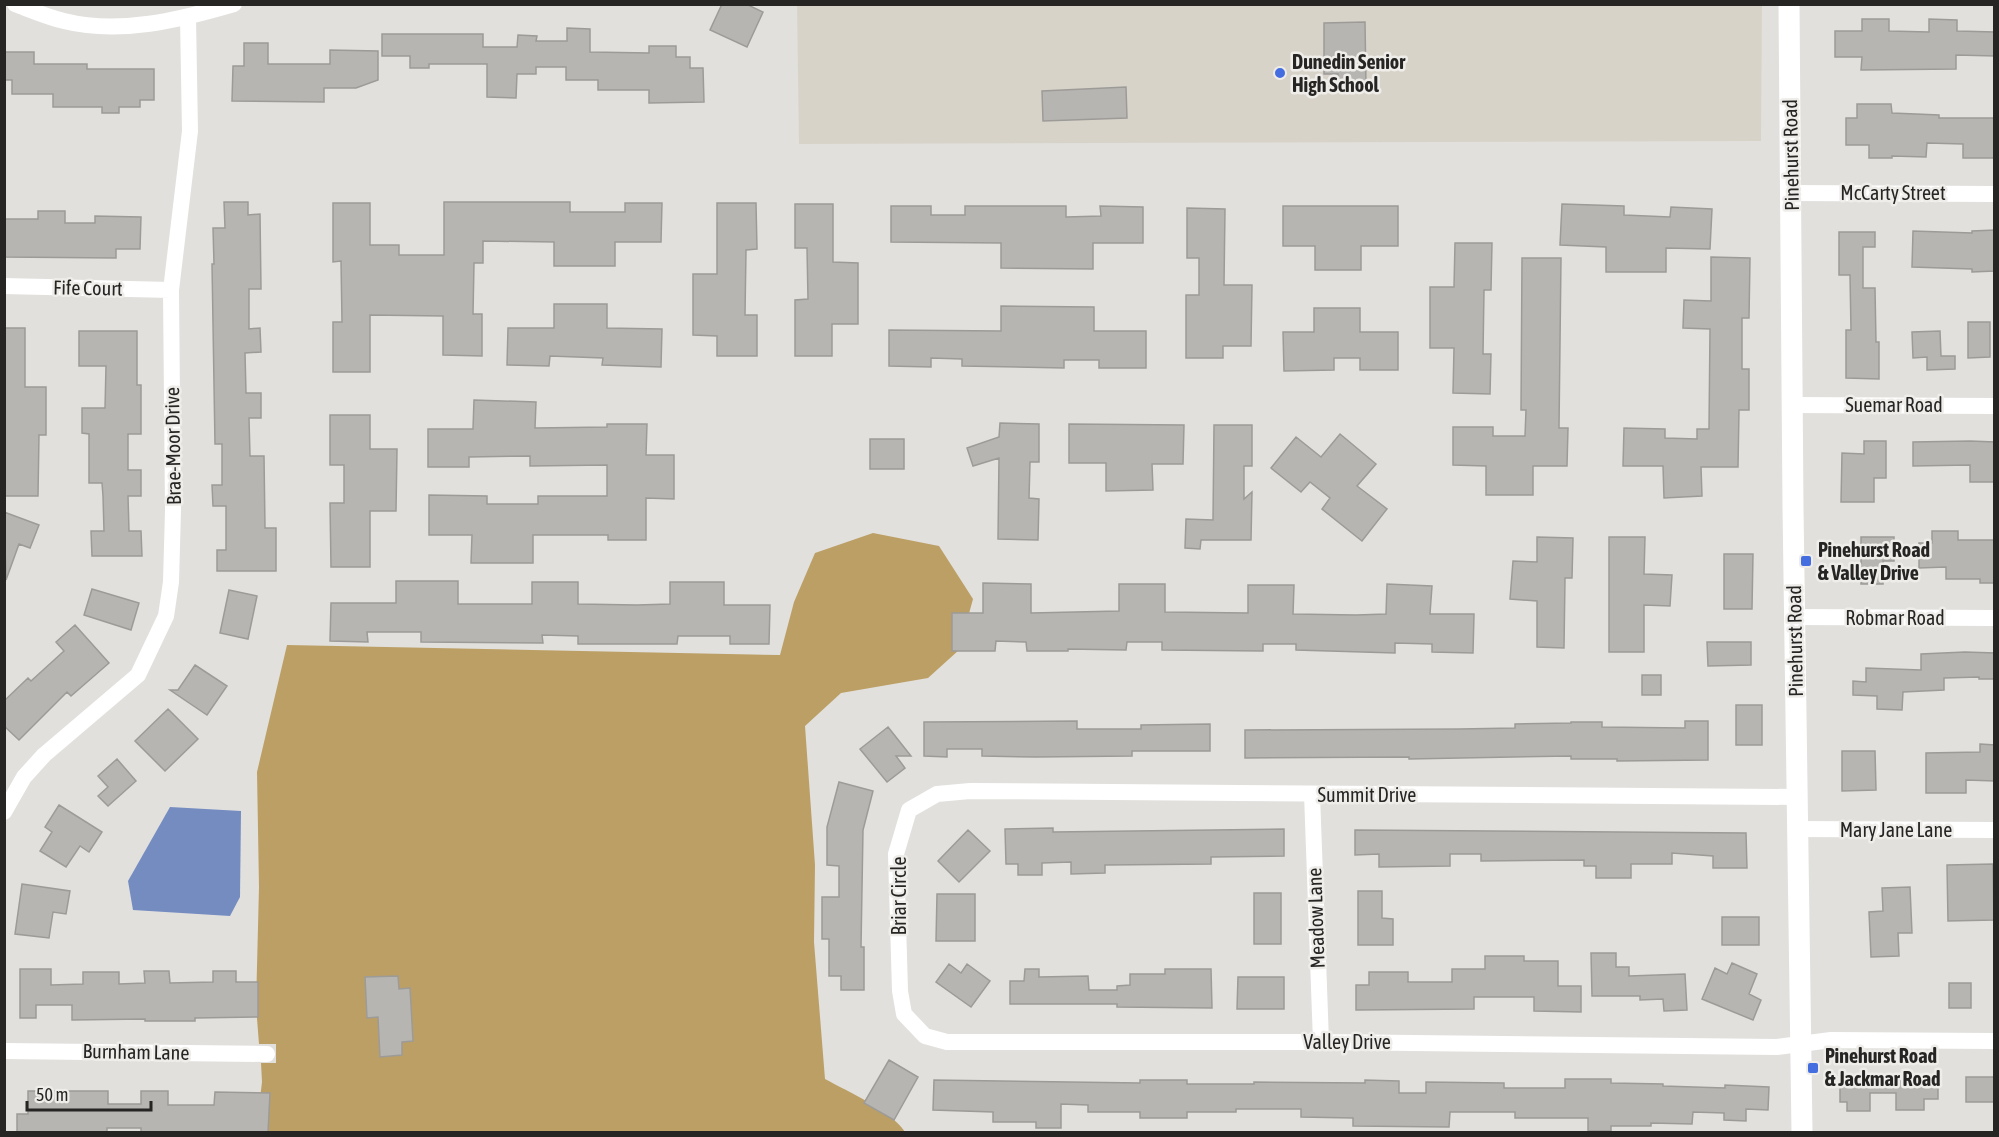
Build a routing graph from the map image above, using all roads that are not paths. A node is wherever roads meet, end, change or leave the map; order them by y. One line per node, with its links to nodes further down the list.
1 (15, 4): 4 (street)
2 (234, 4): 4 (street)
3 (1789, 4): 5 (street, Pinehurst Road)
4 (188, 18): 8 (street, Brae-Moor Drive)
5 (1791, 193): 6 (street, McCarty Street); 9 (street, Pinehurst Road)
6 (1995, 194)
7 (4, 286): 8 (street, Fife Court)
8 (171, 290): 16 (street, Brae-Moor Drive)
9 (1793, 405): 10 (street, Suemar Road); 11 (street, Pinehurst Road)
10 (1995, 406)
11 (1795, 617): 12 (street, Robmar Road); 15 (street, Pinehurst Road)
12 (1995, 618)
13 (937, 794): 14 (street, Summit Drive); 19 (street, Briar Circle)
14 (1312, 794): 15 (street, Summit Drive); 21 (street, Meadow Lane)
15 (1797, 797): 17 (street, Pinehurst Road)
16 (4, 812)
17 (1797, 830): 18 (street, Mary Jane Lane); 22 (street, Pinehurst Road)
18 (1995, 830)
19 (904, 1014): 21 (street, Valley Drive)
20 (1995, 1041): 22 (street, Valley Drive)
21 (1321, 1042): 22 (street, Valley Drive)
22 (1800, 1043): 25 (street, Pinehurst Road)
23 (4, 1051): 24 (street, Burnham Lane)
24 (267, 1054)
25 (1802, 1132)

